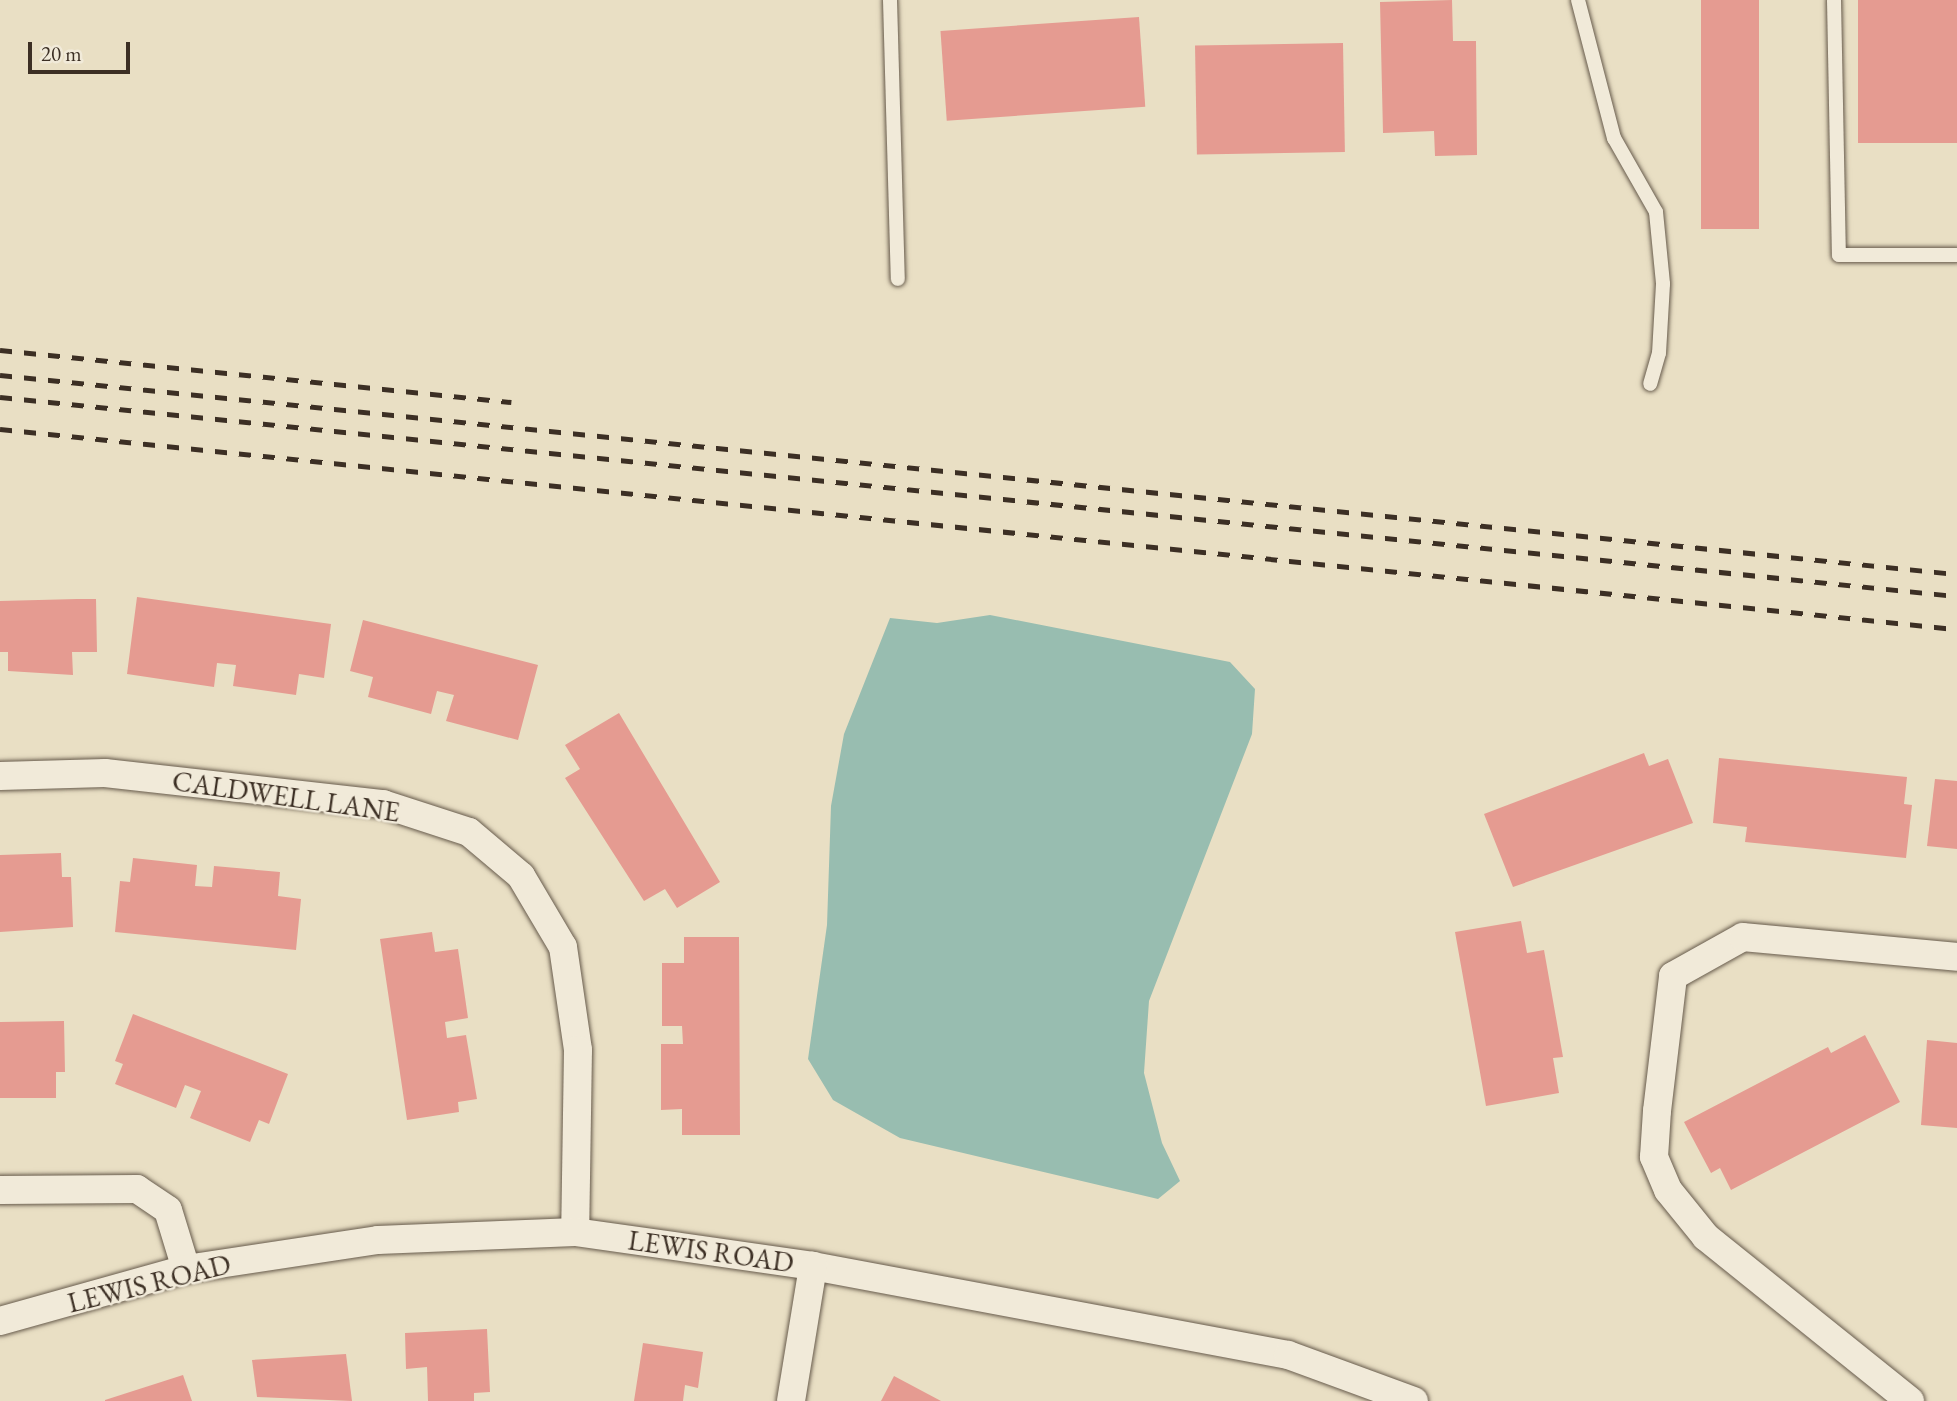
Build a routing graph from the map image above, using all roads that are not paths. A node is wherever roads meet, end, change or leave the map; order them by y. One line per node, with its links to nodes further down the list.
1 (890, 0): 5 (lane)
2 (1578, 0): 6 (lane)
3 (1835, 0): 4 (lane)
4 (1957, 255)
5 (898, 279)
6 (1650, 384)
7 (0, 776): 10 (street, CALDWELL LANE)
8 (1957, 957): 16 (street)
9 (0, 1190): 12 (street)
10 (575, 1232): 11 (street, LEWIS ROAD); 12 (street, LEWIS ROAD)
11 (813, 1266): 14 (street); 15 (street, LEWIS ROAD)
12 (186, 1269): 13 (street, LEWIS ROAD)
13 (0, 1321)
14 (791, 1401)
15 (1414, 1401)
16 (1910, 1401)

